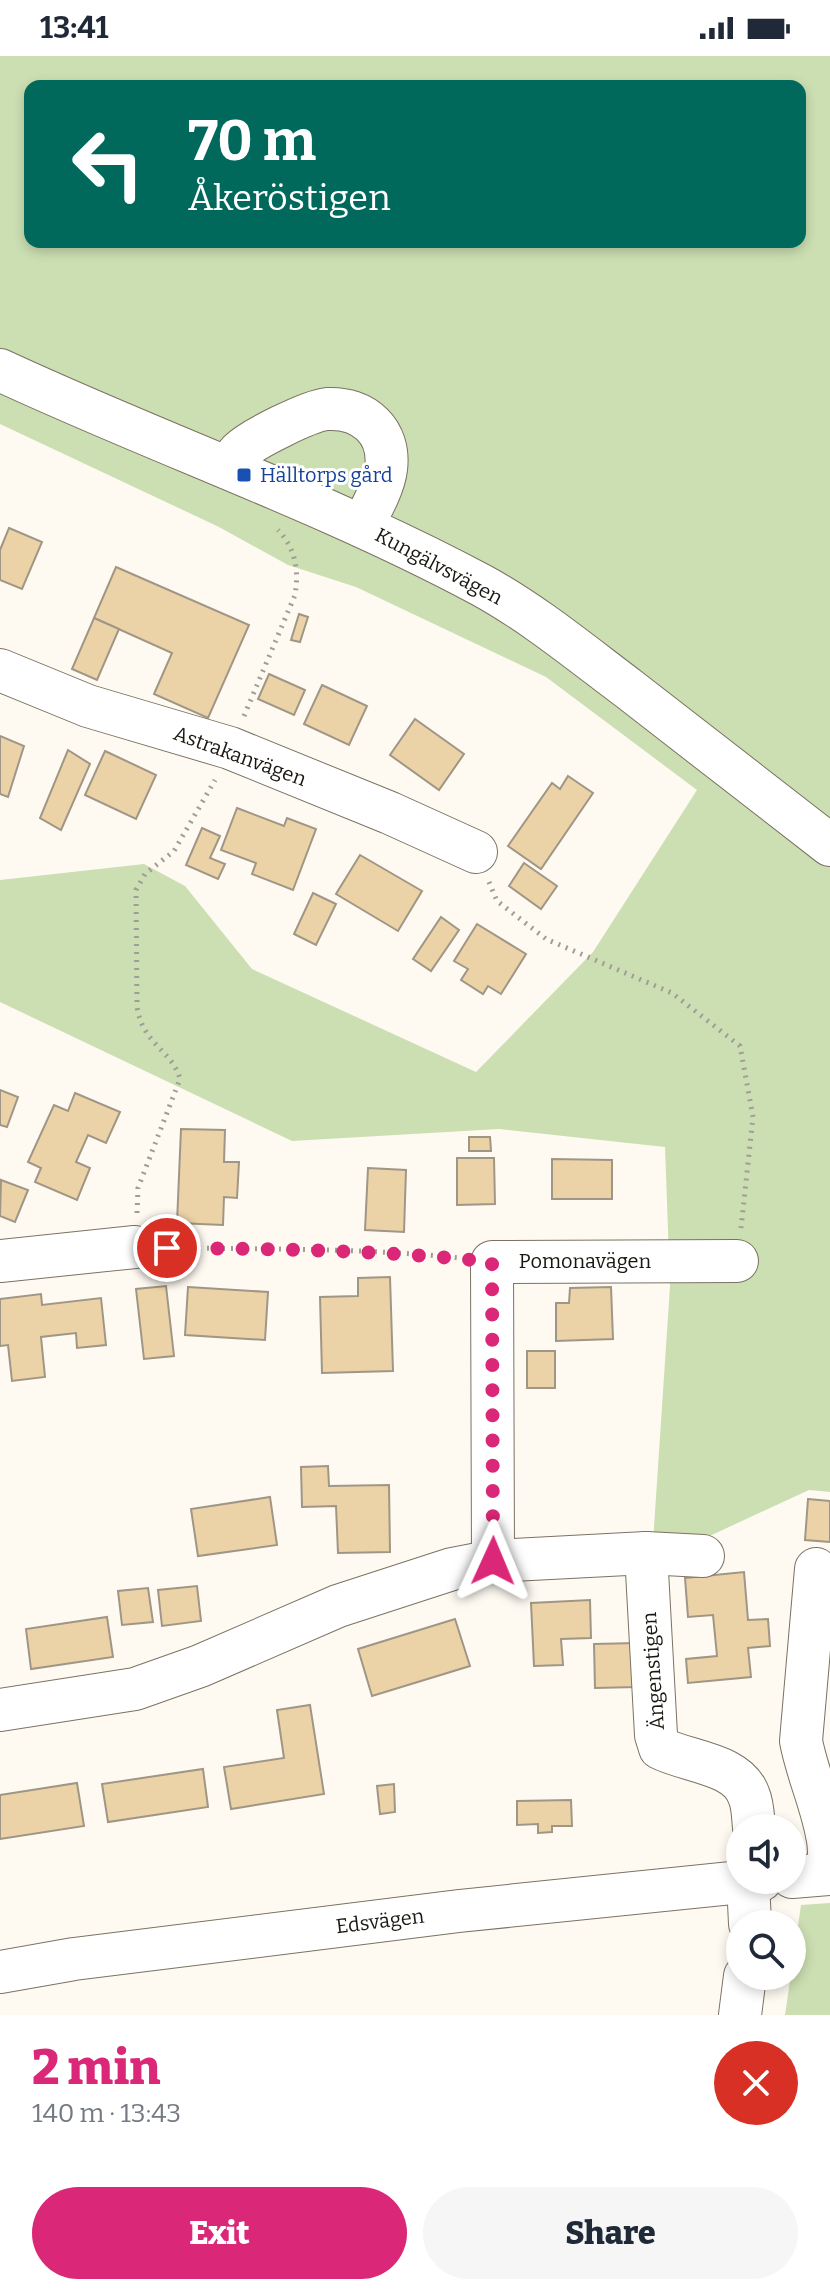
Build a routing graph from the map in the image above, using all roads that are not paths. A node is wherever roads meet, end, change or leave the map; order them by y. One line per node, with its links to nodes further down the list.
1 (0, 370): 2 (street, Kungälvsvägen)
2 (230, 468): 3 (street, Kungälvsvägen); 3 (street)
3 (362, 526): 5 (street, Kungälvsvägen)
4 (0, 670): 6 (street, Astrakanvägen)
5 (830, 845)
6 (476, 852)
7 (135, 1247): 8 (street)
8 (0, 1261)
9 (737, 1261): 12 (street, Pomonavägen)
10 (646, 1553): 11 (street); 12 (street); 15 (street, Ängenstigen)
11 (703, 1556)
12 (493, 1561): 14 (street)
13 (816, 1569): 16 (street)
14 (0, 1710)
15 (752, 1814)
16 (830, 1874): 17 (street)
17 (806, 1876)
18 (726, 1883): 19 (street, Edsvägen)
19 (0, 1972)
20 (743, 1990): 21 (street)
21 (740, 2015)

